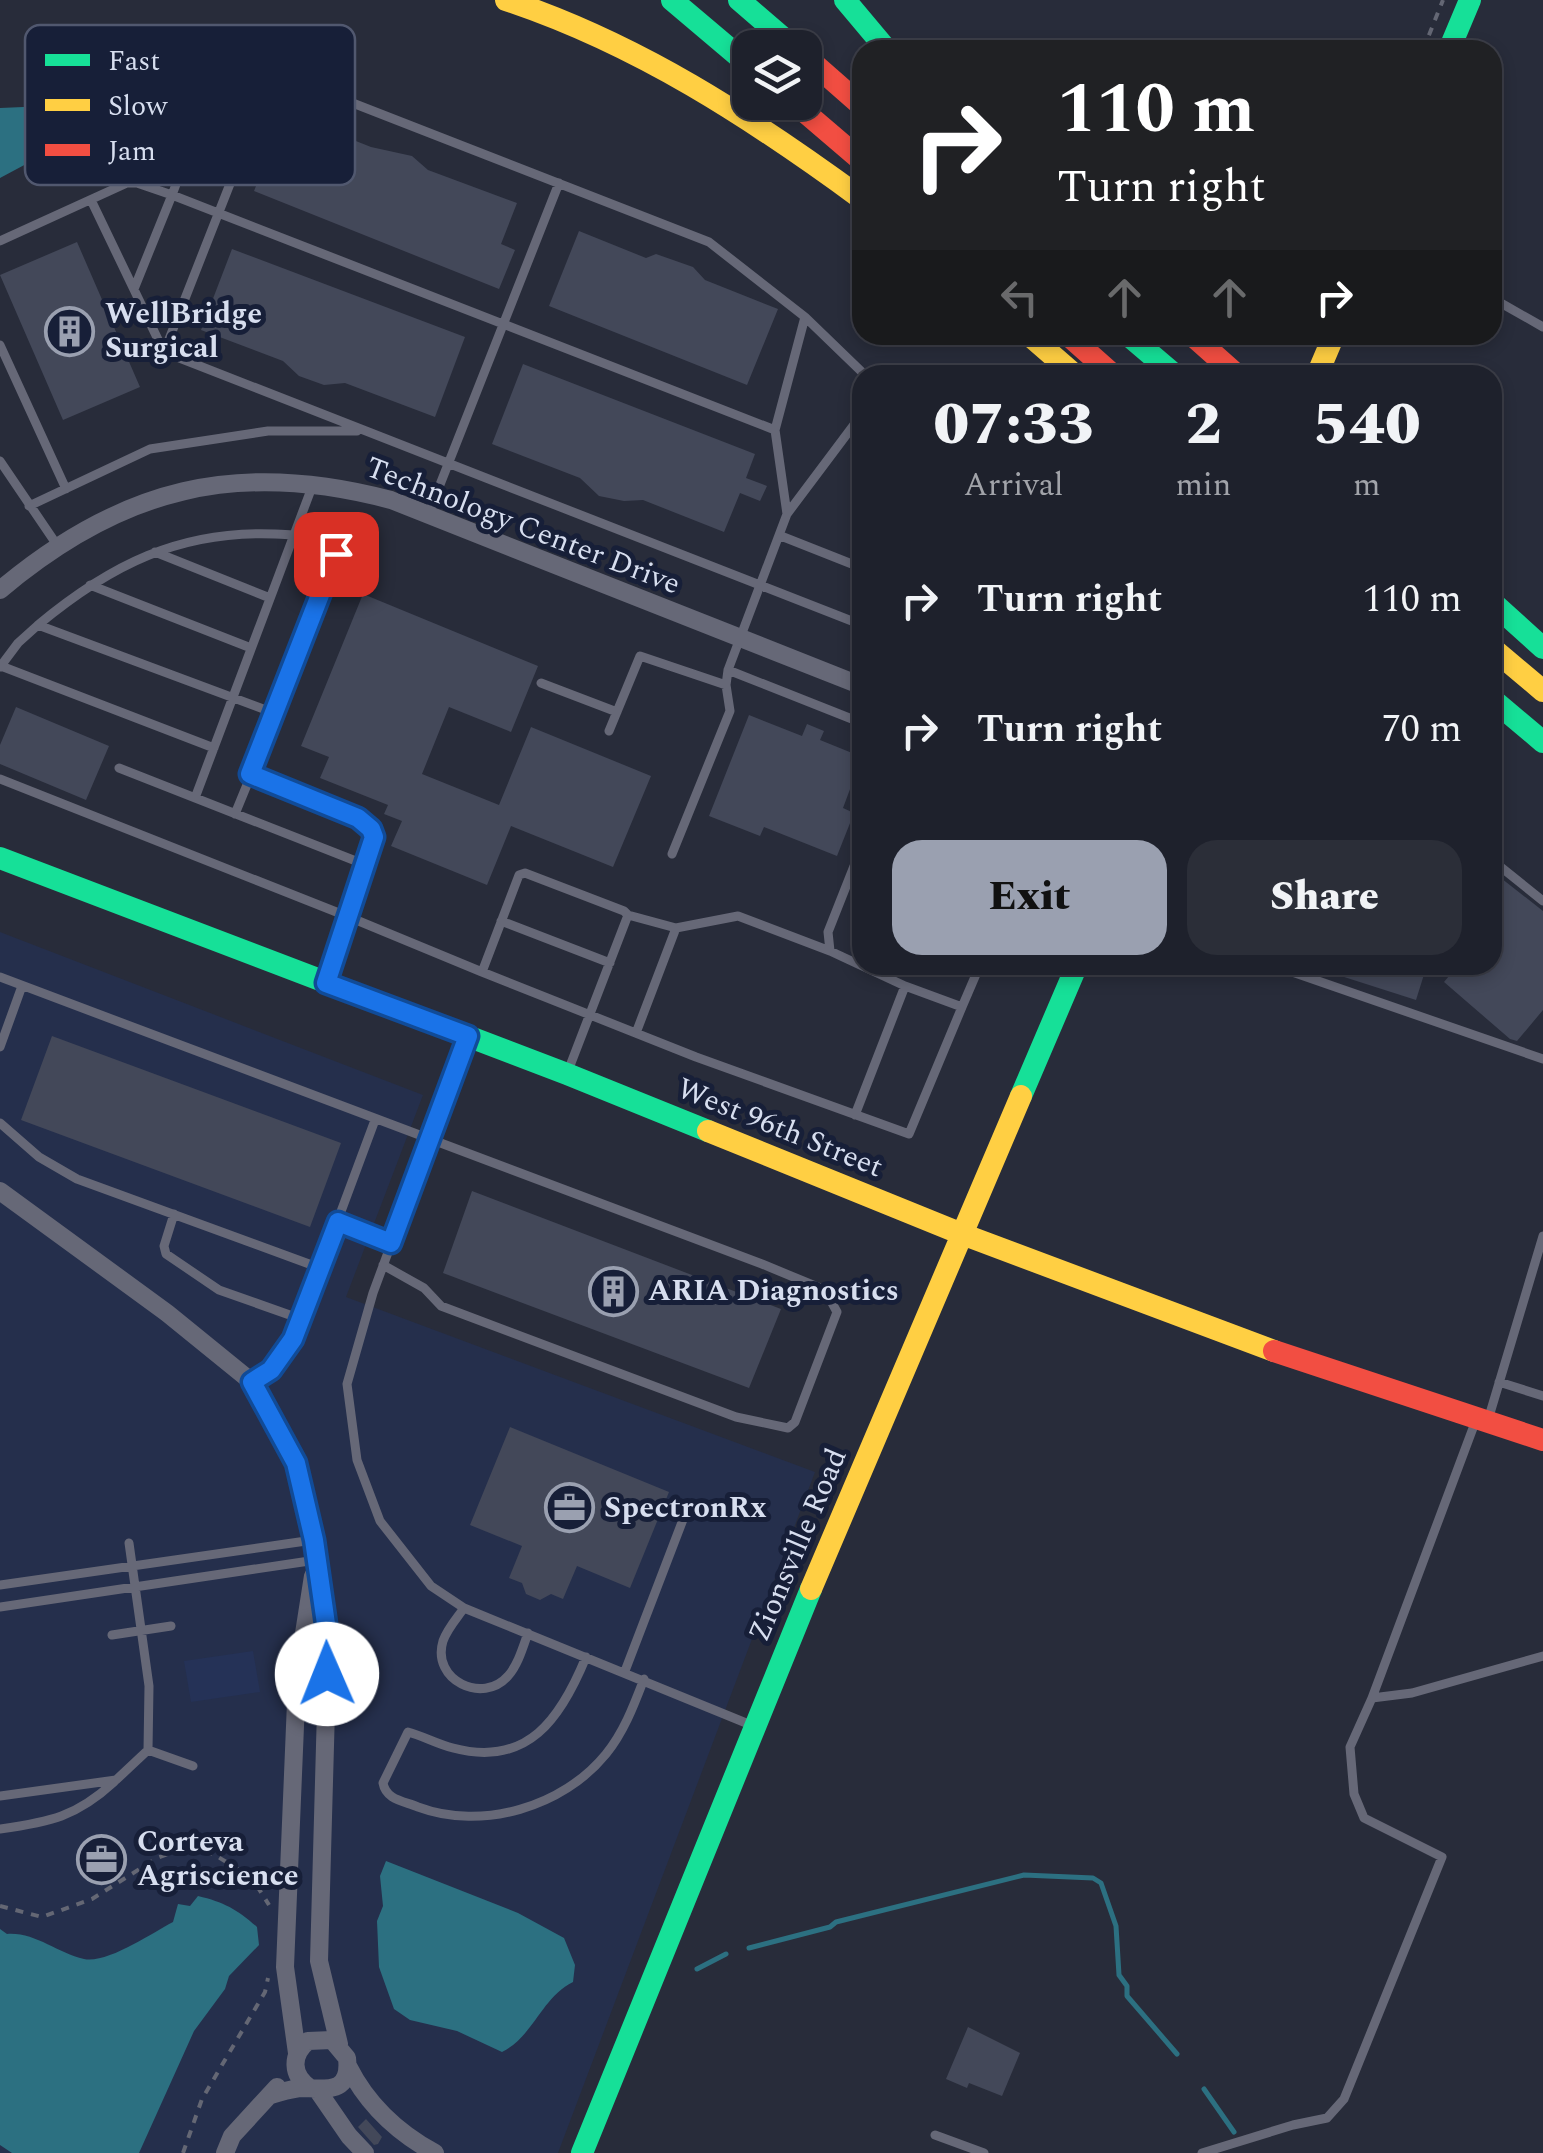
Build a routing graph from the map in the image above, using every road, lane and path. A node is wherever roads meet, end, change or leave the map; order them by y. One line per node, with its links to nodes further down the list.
1 (506, 0): 22 (main road)
2 (672, 0): 11 (main road)
3 (740, 0): 7 (main road)
4 (845, 0): 8 (main road)
5 (1443, 0): 9 (path)
6 (1470, 0): 10 (main road)
7 (774, 30)
8 (879, 40)
9 (1427, 40)
10 (1454, 40)
11 (732, 51)
12 (822, 71): 13 (main road)
13 (852, 97)
14 (355, 104): 17 (lane)
15 (815, 120): 16 (main road)
16 (852, 152)
17 (559, 184): 29 (lane); 30 (lane)
18 (127, 185): 24 (lane)
19 (139, 185): 23 (lane)
20 (176, 185): 23 (lane)
21 (231, 185): 25 (lane)
22 (852, 192)
23 (172, 195): 25 (lane); 27 (lane)
24 (91, 200): 26 (lane); 27 (lane)
25 (220, 213): 30 (lane); 37 (lane)
26 (0, 241)
27 (134, 289): 37 (lane)
28 (1502, 304): 31 (lane)
29 (805, 317): 38 (lane); 45 (lane)
30 (503, 323): 45 (lane); 47 (lane)
31 (1543, 327)
32 (0, 344): 49 (lane)
33 (1040, 345): 39 (main road)
34 (1079, 345): 40 (main road)
35 (1140, 345): 41 (main road)
36 (1203, 345): 42 (main road)
37 (164, 352): 44 (lane)
38 (855, 365)
39 (1064, 365)
40 (1102, 365)
41 (1163, 365)
42 (1226, 365)
43 (852, 427): 51 (lane)
44 (363, 430): 47 (lane); 49 (lane)
45 (775, 430): 51 (lane)
46 (0, 461): 50 (lane)
47 (448, 464): 52 (lane); 59 (lane)
48 (314, 484): 52 (street, Technology Center Drive); 53 (lane); 55 (street, Technology Center Drive)
49 (66, 488): 50 (lane)
50 (29, 506): 55 (lane)
51 (787, 514): 54 (lane)
52 (428, 516): 65 (street, Technology Center Drive)
53 (294, 535): 56 (lane); 61 (lane); 78 (lane)
54 (781, 536): 57 (lane); 59 (lane)
55 (57, 545): 60 (street, Technology Center Drive)
56 (156, 552): 58 (lane); 61 (lane)
57 (852, 564)
58 (90, 585): 64 (lane); 66 (lane)
59 (762, 586): 63 (lane); 65 (lane)
60 (0, 590)
61 (270, 598): 66 (lane)
62 (1502, 611): 67 (main road)
63 (852, 621)
64 (38, 625): 69 (lane); 75 (lane)
65 (740, 638): 70 (lane); 71 (street, Technology Center Drive)
66 (252, 648): 75 (lane)
67 (1543, 648)
68 (1502, 656): 74 (main road)
69 (0, 666): 83 (lane)
70 (728, 670): 73 (lane); 79 (lane)
71 (852, 682)
72 (541, 683): 77 (lane)
73 (726, 685): 77 (lane); 90 (lane)
74 (1543, 691)
75 (232, 698): 78 (lane); 83 (lane)
76 (1502, 707): 82 (main road)
77 (617, 712): 81 (lane)
78 (274, 713): 86 (lane)
79 (852, 718)
80 (1502, 728): 84 (main road)
81 (609, 730)
82 (1543, 742)
83 (214, 748): 88 (lane)
84 (1543, 761)
85 (120, 768): 88 (lane)
86 (250, 774): 89 (lane); 92 (lane)
87 (0, 779): 97 (lane)
88 (195, 798): 89 (lane)
89 (236, 814): 92 (lane)
90 (672, 854)
91 (0, 858): 109 (main road, West 96th Street)
92 (366, 866): 97 (lane)
93 (1502, 868): 95 (lane)
94 (852, 871): 100 (lane)
95 (1543, 901)
96 (628, 914): 98 (lane); 99 (lane); 102 (lane)
97 (349, 917): 103 (lane); 109 (lane)
98 (502, 921): 102 (lane); 103 (lane)
99 (676, 928): 100 (lane); 114 (lane)
100 (830, 951): 101 (lane)
101 (852, 961)
102 (610, 962): 113 (lane)
103 (482, 972): 113 (lane)
104 (881, 975): 111 (lane)
105 (976, 975): 112 (lane)
106 (1074, 975): 126 (main road, Zionsville Road)
107 (1301, 975): 117 (lane)
108 (0, 978): 110 (lane)
109 (326, 983): 115 (main road, West 96th Street)
110 (22, 986): 116 (lane); 120 (lane)
111 (905, 986): 112 (lane); 119 (lane)
112 (962, 1007): 119 (lane)
113 (590, 1014): 114 (lane); 118 (lane)
114 (636, 1033): 119 (lane)
115 (468, 1036): 118 (main road, West 96th Street); 122 (lane)
116 (0, 1047)
117 (1543, 1059)
118 (567, 1074): 126 (main road, West 96th Street)
119 (855, 1115)
120 (375, 1120): 122 (lane); 125 (lane)
121 (0, 1124): 124 (lane)
122 (429, 1141): 128 (lane); 129 (lane)
123 (0, 1191): 132 (street)
124 (174, 1214): 130 (lane); 131 (lane)
125 (338, 1222): 128 (lane); 130 (lane)
126 (962, 1234): 135 (main road, West 96th Street); 155 (main road, Zionsville Road)
127 (1543, 1236): 133 (lane)
128 (391, 1243): 129 (lane)
129 (383, 1264): 145 (lane)
130 (320, 1268): 131 (lane)
131 (301, 1319): 132 (lane)
132 (252, 1382): 138 (street)
133 (1499, 1382): 134 (lane); 135 (lane)
134 (1543, 1396)
135 (1482, 1420): 136 (main road, West 96th Street); 154 (lane)
136 (1543, 1440)
137 (684, 1516): 152 (lane)
138 (314, 1540): 140 (street); 141 (lane)
139 (129, 1544): 141 (lane)
140 (316, 1560): 143 (lane); 164 (street); 165 (street)
141 (132, 1566): 142 (lane); 143 (lane)
142 (0, 1585)
143 (136, 1587): 144 (lane); 147 (lane)
144 (0, 1607)
145 (464, 1608): 148 (lane); 148 (lane)
146 (171, 1626): 147 (lane)
147 (142, 1630): 149 (lane); 156 (lane)
148 (528, 1633): 150 (lane)
149 (112, 1635)
150 (586, 1656): 152 (lane); 153 (lane)
151 (1543, 1656): 154 (lane)
152 (625, 1671): 153 (lane)
153 (644, 1679): 155 (lane)
154 (1372, 1698): 176 (lane)
155 (754, 1726): 174 (main road, Zionsville Road)
156 (148, 1750): 157 (lane); 158 (lane)
157 (192, 1766)
158 (116, 1780): 159 (lane); 160 (lane)
159 (0, 1796)
160 (0, 1828)
161 (0, 1906): 162 (path)
162 (273, 1912)
163 (270, 1965): 170 (path)
164 (339, 2044): 165 (street); 166 (street)
165 (296, 2057): 167 (street); 168 (street)
166 (348, 2066): 167 (street); 173 (street)
167 (314, 2090): 168 (street); 172 (street)
168 (271, 2095): 171 (street)
169 (935, 2134): 175 (lane)
170 (183, 2153)
171 (226, 2153)
172 (365, 2153)
173 (435, 2153)
174 (582, 2153)
175 (984, 2153)
176 (1202, 2153)

